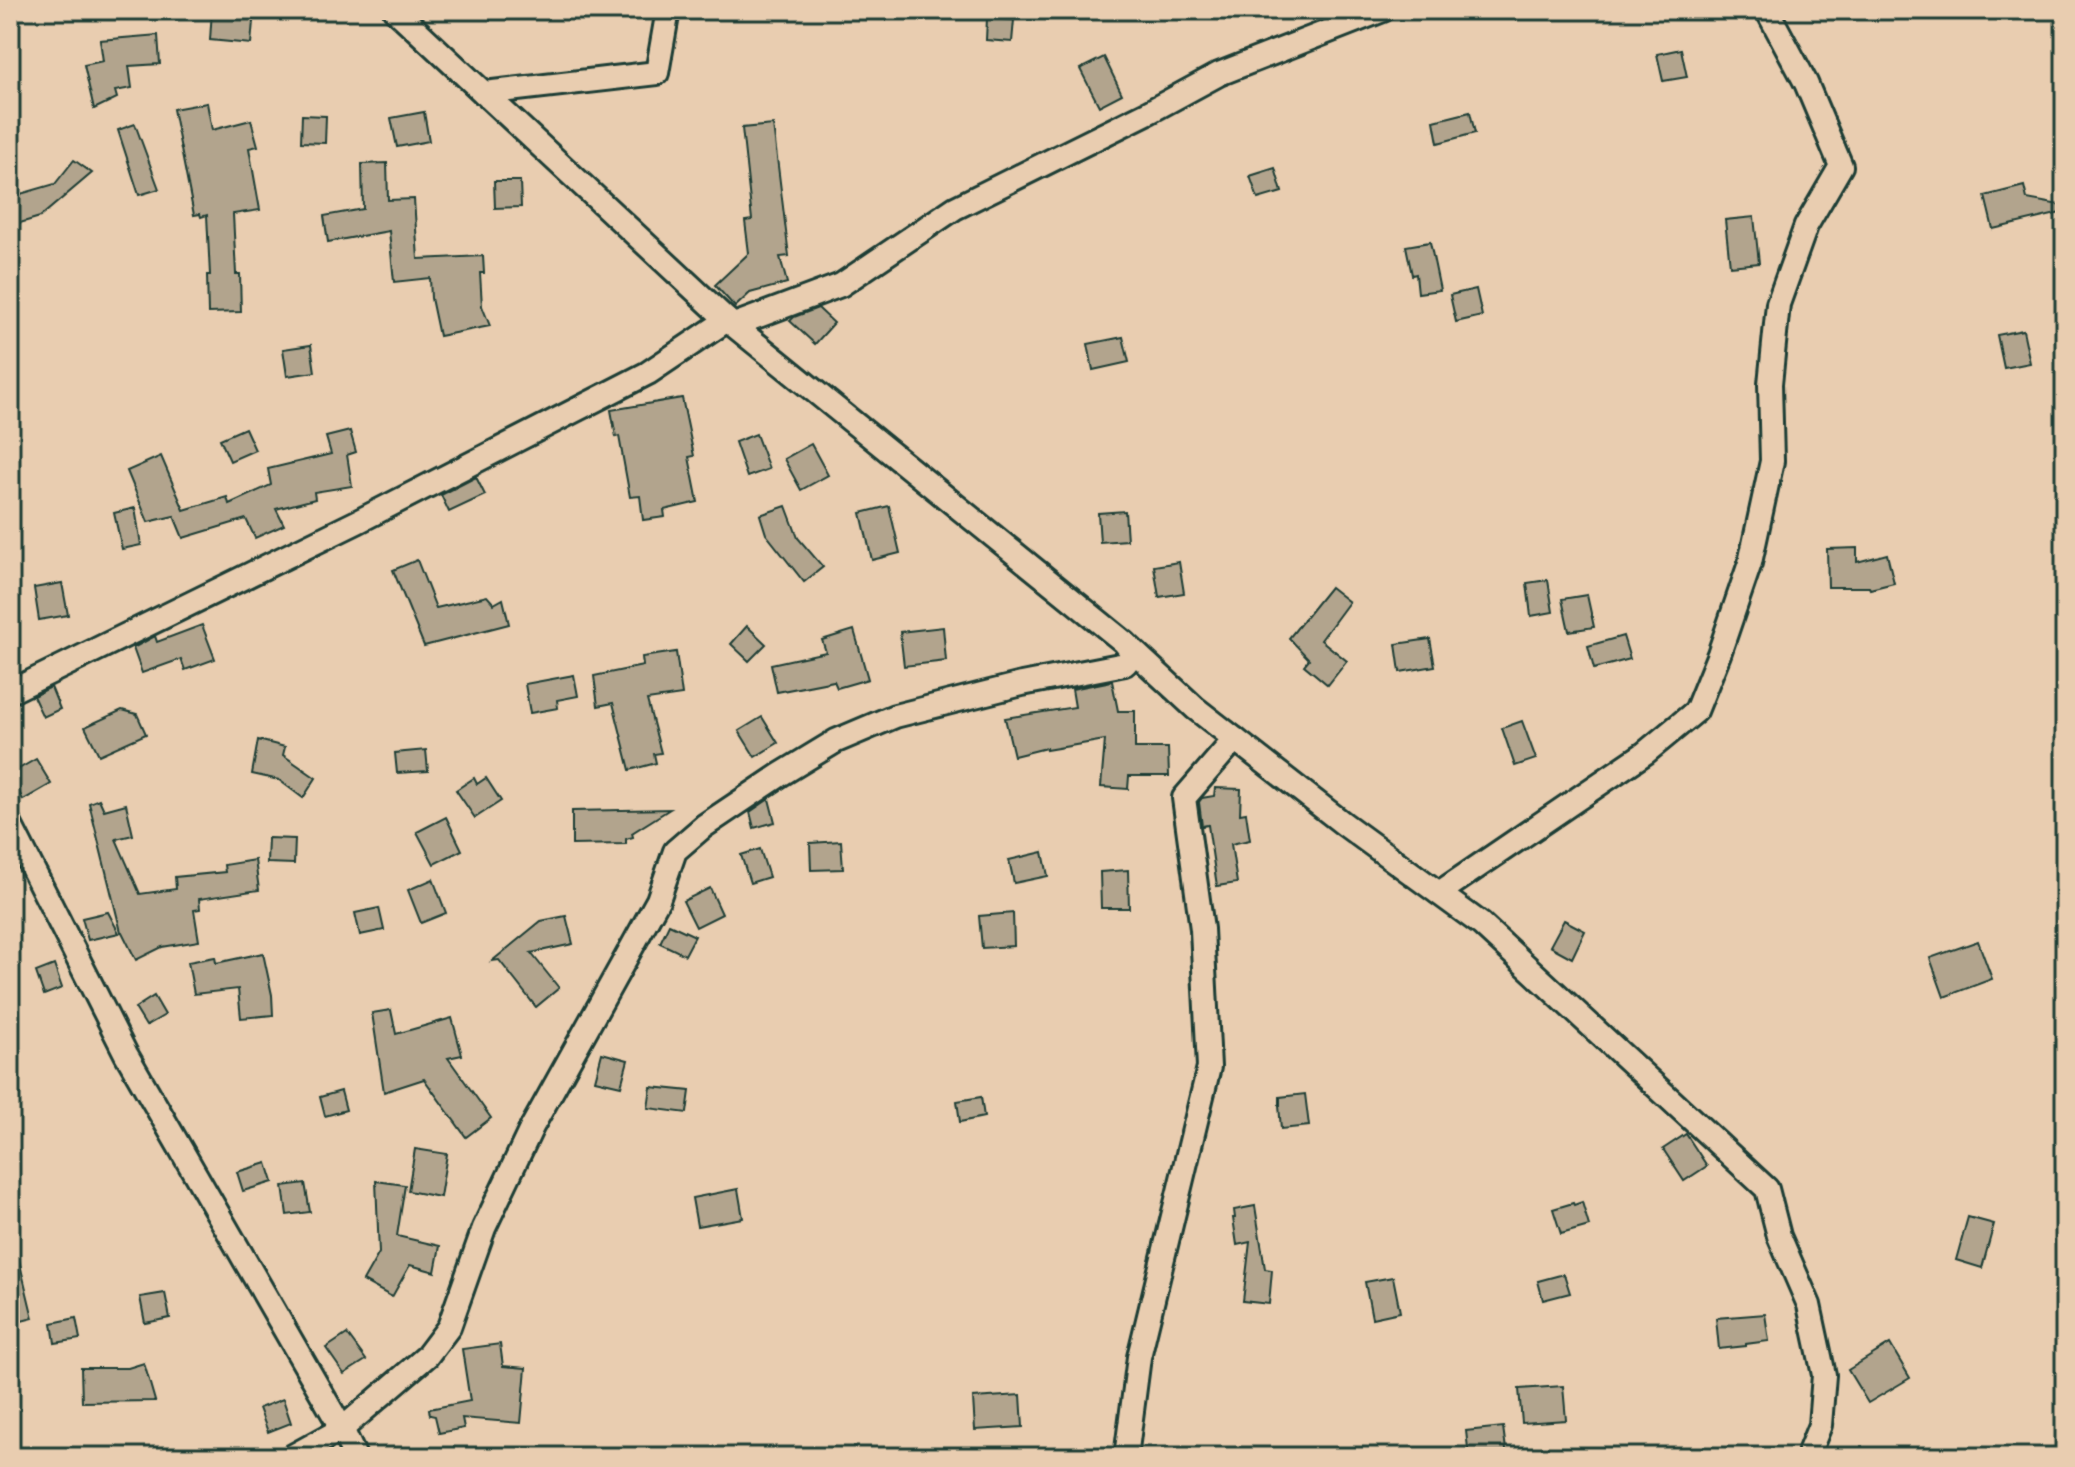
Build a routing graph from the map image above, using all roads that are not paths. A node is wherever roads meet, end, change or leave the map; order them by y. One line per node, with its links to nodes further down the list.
1 (395, 10): 5 (street)
2 (668, 10): 5 (street)
3 (1383, 10): 6 (street)
4 (1767, 10): 11 (street)
5 (484, 93): 6 (street)
6 (731, 323): 7 (street); 8 (street)
7 (1124, 642): 9 (street); 12 (street)
8 (10, 692)
9 (1235, 739): 11 (street); 15 (street)
10 (10, 824): 12 (street)
11 (1439, 893): 16 (street)
12 (342, 1429): 13 (street); 14 (street)
13 (291, 1457)
14 (355, 1457)
15 (1126, 1457)
16 (1811, 1457)

